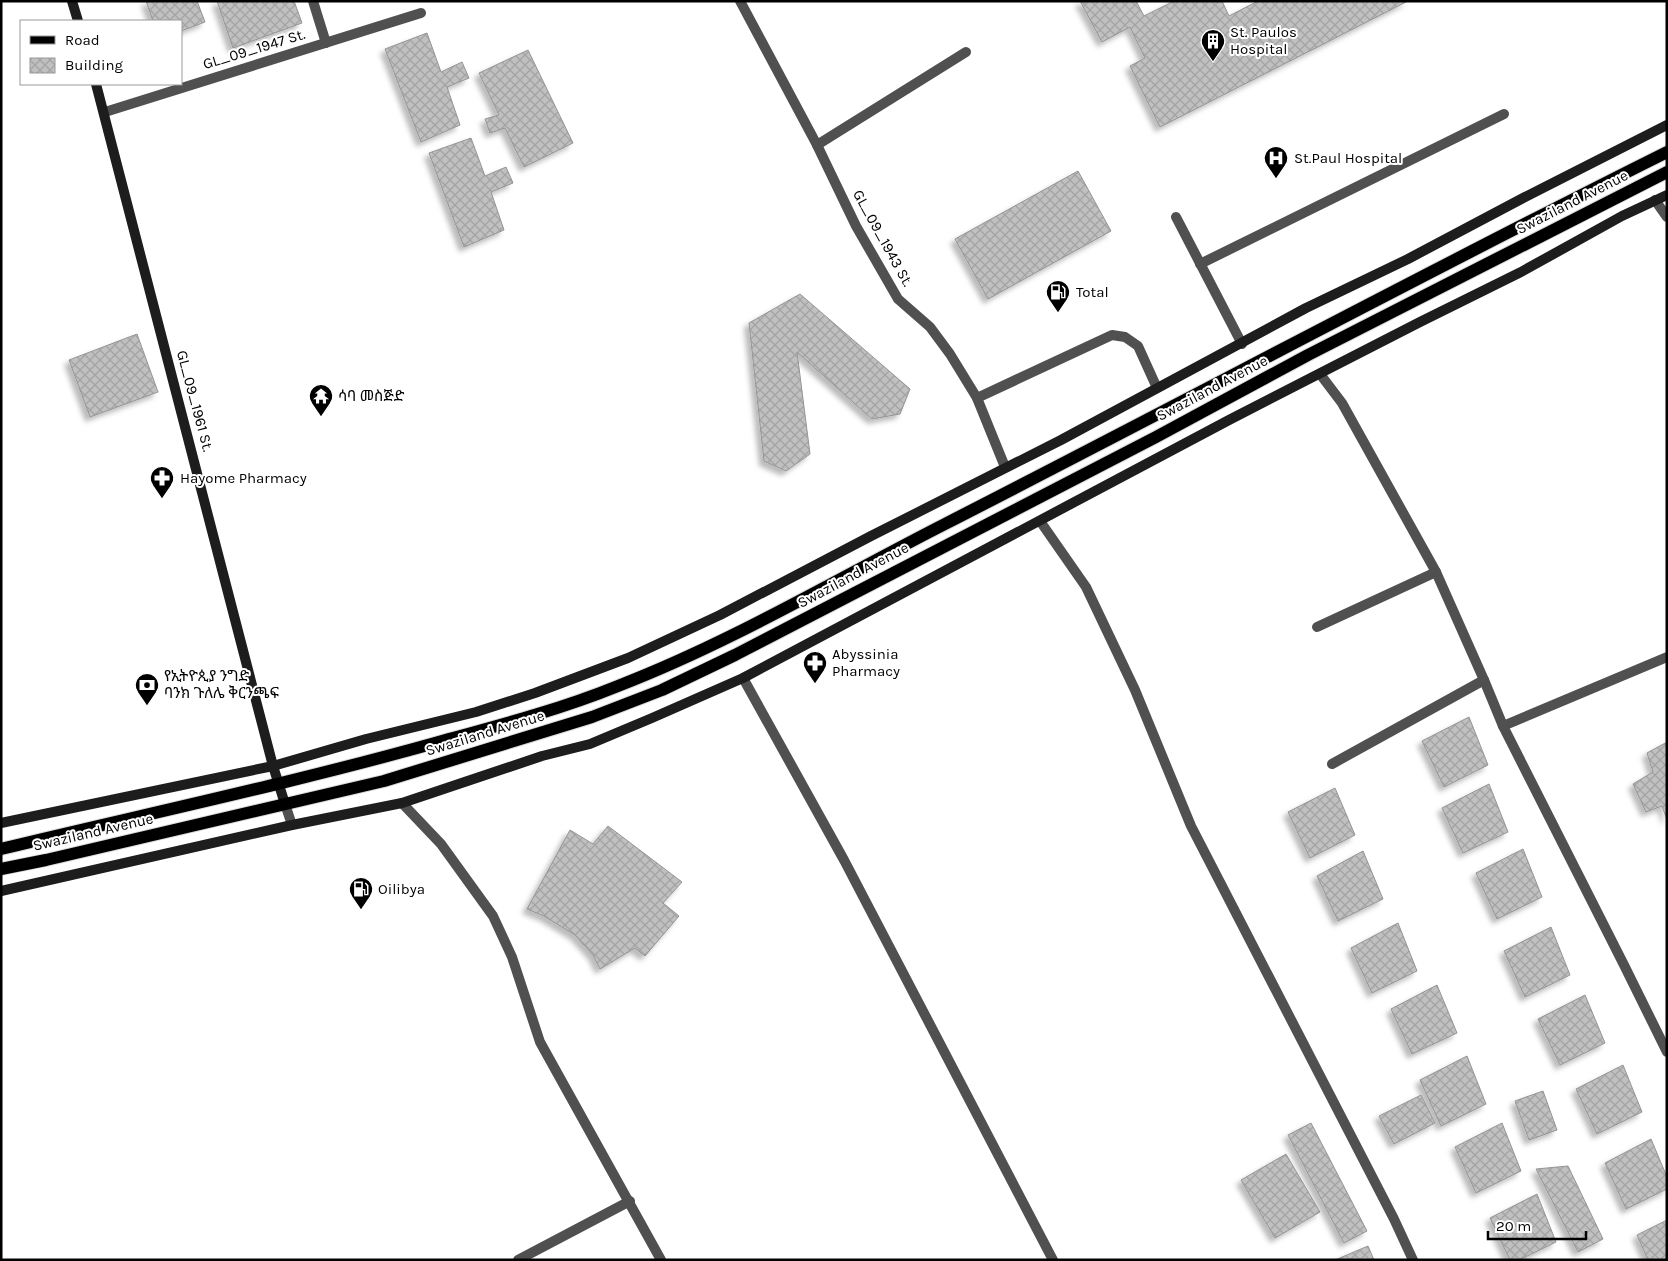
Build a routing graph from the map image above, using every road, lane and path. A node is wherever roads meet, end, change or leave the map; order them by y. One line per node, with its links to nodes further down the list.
1 (72, 1): 5 (main road)
2 (313, 1): 6 (street, GL_09_1947 St.)
3 (740, 1): 12 (street, GL_09_1943 St.)
4 (421, 13): 6 (street, GL_09_1947 St.)
5 (78, 20)
6 (326, 42): 9 (street, GL_09_1947 St.)
7 (966, 52): 12 (street)
8 (96, 85): 9 (main road, GL_09_1961 St.)
9 (105, 112): 33 (main road, GL_09_1961 St.)
10 (1504, 114): 19 (street)
11 (1667, 125): 20 (main road)
12 (818, 145): 23 (street, GL_09_1943 St.)
13 (1667, 152): 34 (main road, Swaziland Avenue)
14 (1667, 172): 36 (main road, Swaziland Avenue)
15 (1667, 195): 16 (main road)
16 (1655, 200): 18 (street); 21 (main road)
17 (1176, 217): 19 (street)
18 (1667, 217)
19 (1200, 264): 20 (street)
20 (1242, 344): 22 (main road)
21 (1320, 374): 25 (main road); 26 (street)
22 (1157, 388): 23 (street); 24 (main road)
23 (977, 398): 24 (street, GL_09_1943 St.)
24 (1005, 467): 33 (main road)
25 (1040, 521): 29 (main road); 47 (street)
26 (1436, 572): 27 (street); 30 (street)
27 (1317, 628)
28 (1667, 657): 31 (street)
29 (743, 678): 35 (main road); 46 (street)
30 (1484, 680): 31 (street); 32 (street)
31 (1502, 726): 42 (street)
32 (1332, 764)
33 (273, 766): 34 (main road, GL_09_1961 St.); 37 (main road)
34 (280, 783): 36 (main road, GL_09_1961 St.); 39 (main road, Swaziland Avenue)
35 (402, 803): 38 (main road); 43 (street)
36 (285, 804): 38 (street); 40 (main road, Swaziland Avenue)
37 (1, 823)
38 (292, 825): 41 (main road)
39 (1, 849)
40 (1, 869)
41 (1, 891)
42 (1667, 1052)
43 (630, 1201): 44 (street); 45 (street)
44 (518, 1260)
45 (661, 1260)
46 (1053, 1260)
47 (1413, 1260)

